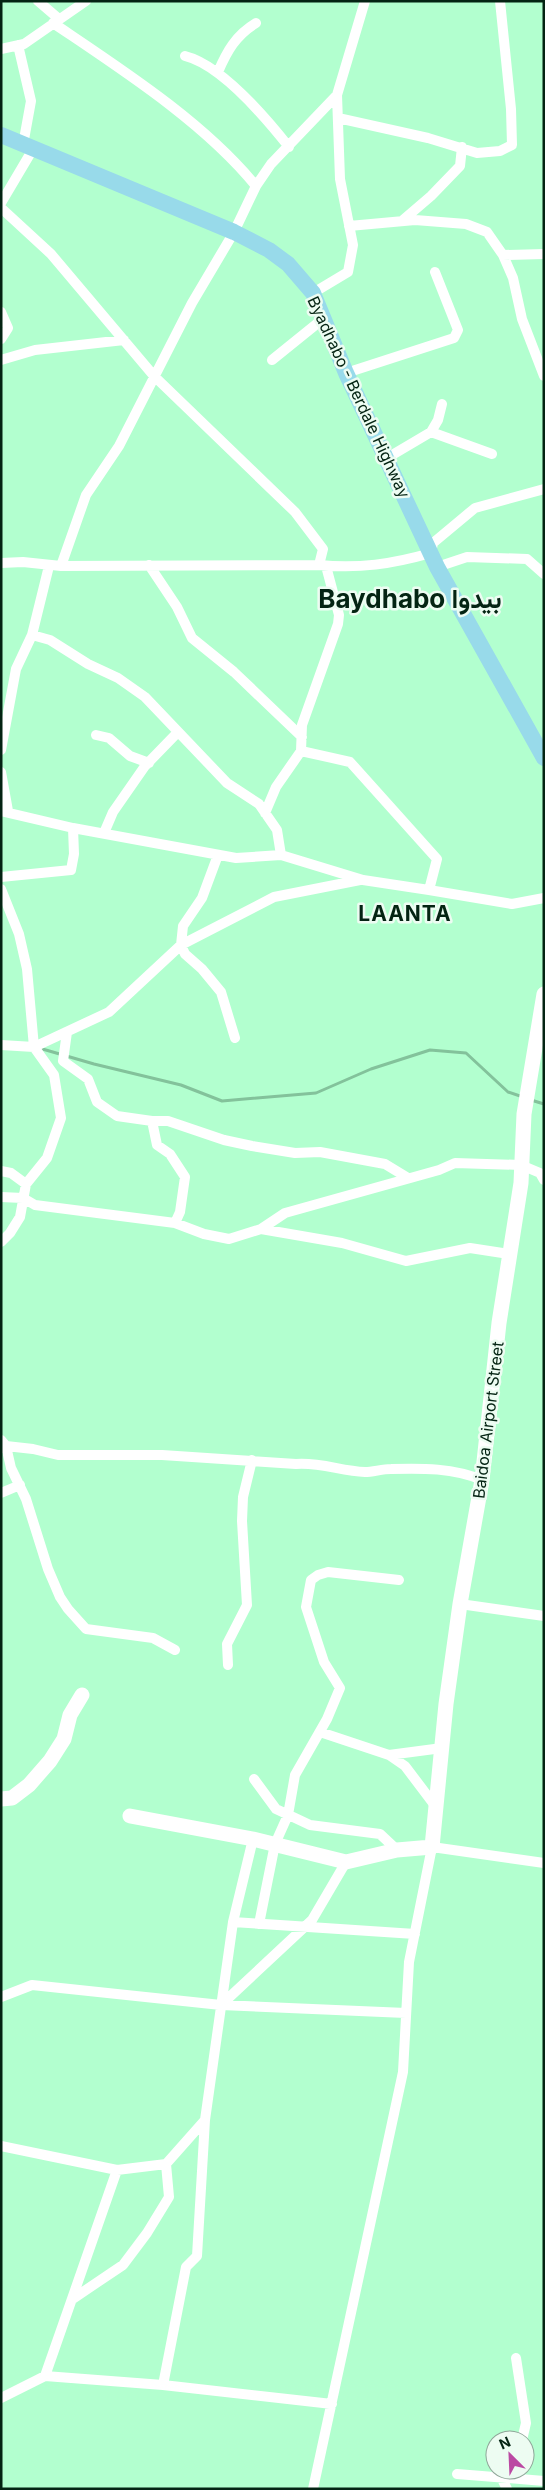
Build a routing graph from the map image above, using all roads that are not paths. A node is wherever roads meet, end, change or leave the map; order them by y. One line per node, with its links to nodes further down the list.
1 (38, 1): 5 (street)
2 (86, 1): 5 (street)
3 (364, 1): 11 (street)
4 (500, 1): 16 (street)
5 (56, 21): 7 (street); 17 (street)
6 (256, 23): 10 (street)
7 (18, 45): 8 (street); 14 (street)
8 (1, 49)
9 (186, 56): 10 (street)
10 (218, 72): 15 (street)
11 (337, 95): 12 (street); 15 (street)
12 (338, 118): 16 (street); 21 (street)
13 (1, 135): 14 (main road, Byadhabo - Berdale Highway)
14 (28, 147): 18 (street); 22 (main road, Byadhabo - Berdale Highway)
15 (289, 147): 17 (street)
16 (462, 147): 20 (street)
17 (256, 186): 22 (street)
18 (1, 203)
19 (1, 208): 30 (street)
20 (403, 220): 21 (street); 24 (street)
21 (349, 226): 26 (street)
22 (234, 232): 26 (main road, Byadhabo - Berdale Highway); 34 (street)
23 (544, 254): 24 (street)
24 (503, 255): 35 (street)
25 (436, 272): 33 (street)
26 (313, 293): 28 (main road, Byadhabo - Berdale Highway)
27 (1, 312): 29 (street)
28 (324, 318): 32 (street); 33 (main road, Byadhabo - Berdale Highway)
29 (1, 339)
30 (124, 340): 31 (street); 34 (street)
31 (1, 360)
32 (272, 360)
33 (346, 373): 39 (main road, Byadhabo - Berdale Highway)
34 (154, 376): 45 (street); 46 (street)
35 (544, 376)
36 (442, 404): 37 (street)
37 (431, 432): 38 (street); 39 (street)
38 (492, 454)
39 (387, 458): 41 (main road, Byadhabo - Berdale Highway)
40 (544, 489): 41 (street)
41 (434, 560): 46 (street); 47 (street); 54 (main road, Byadhabo - Berdale Highway)
42 (1, 563): 44 (street)
43 (149, 565): 45 (street); 46 (street); 51 (street)
44 (49, 566): 45 (street); 48 (street)
45 (61, 566)
46 (322, 566): 51 (street)
47 (544, 574)
48 (32, 635): 49 (street); 52 (street)
49 (178, 732): 55 (street); 58 (street)
50 (96, 735): 55 (street)
51 (302, 737): 53 (street)
52 (1, 750)
53 (302, 751): 58 (street); 66 (street)
54 (544, 758)
55 (149, 762): 60 (street)
56 (1, 772): 57 (street)
57 (4, 811): 59 (street)
58 (265, 813): 62 (street)
59 (73, 828): 60 (street); 63 (street)
60 (104, 833): 61 (street)
61 (218, 855): 62 (street); 68 (street)
62 (280, 855): 64 (street)
63 (1, 877)
64 (363, 880): 66 (street); 68 (street)
65 (1, 889): 73 (street)
66 (428, 890): 67 (street)
67 (544, 898)
68 (181, 945): 70 (street); 71 (street)
69 (544, 994): 77 (street, Baidoa Airport Street)
70 (68, 1032): 73 (street); 74 (street)
71 (235, 1038)
72 (1, 1045): 73 (street)
73 (34, 1047): 75 (street)
74 (63, 1061): 75 (street); 76 (street)
75 (54, 1075): 81 (street)
76 (152, 1121): 79 (street); 84 (street)
77 (522, 1165): 79 (street); 80 (street); 87 (street, Baidoa Airport Street)
78 (1, 1171): 81 (street)
79 (408, 1178): 85 (street)
80 (544, 1180)
81 (26, 1184): 83 (street)
82 (1, 1196): 83 (street)
83 (23, 1198): 84 (street); 86 (street)
84 (175, 1223): 85 (street)
85 (261, 1229): 87 (street)
86 (1, 1242)
87 (510, 1254): 88 (street, Baidoa Airport Street)
88 (487, 1442): 91 (street); 92 (street, Baidoa Airport Street)
89 (3, 1445): 90 (street); 93 (street)
90 (252, 1460): 91 (street); 99 (street)
91 (462, 1473): 92 (street)
92 (482, 1480): 96 (street, Baidoa Airport Street)
93 (20, 1485): 94 (street); 98 (street)
94 (1, 1493)
95 (399, 1580): 101 (street)
96 (460, 1604): 97 (street); 102 (street, Baidoa Airport Street)
97 (544, 1616)
98 (175, 1650)
99 (228, 1665)
100 (82, 1695): 105 (street)
101 (320, 1732): 103 (street); 107 (street)
102 (442, 1748): 103 (street); 106 (street, Baidoa Airport Street)
103 (389, 1755): 106 (street)
104 (254, 1779): 107 (street)
105 (1, 1799)
106 (436, 1807): 111 (street, Baidoa Airport Street)
107 (288, 1814): 110 (street); 112 (street)
108 (130, 1816): 109 (street)
109 (253, 1839): 110 (street); 115 (street)
110 (275, 1844): 113 (street); 116 (street)
111 (432, 1847): 112 (street); 114 (street); 118 (street)
112 (397, 1850): 113 (street)
113 (346, 1862): 117 (street)
114 (544, 1864)
115 (233, 1922): 116 (street); 120 (street)
116 (259, 1924): 117 (street)
117 (305, 1927): 118 (street); 120 (street)
118 (415, 1934): 121 (street)
119 (1, 1997): 120 (street)
120 (222, 2005): 121 (street); 122 (street)
121 (406, 2013): 131 (street)
122 (205, 2120): 124 (street); 129 (street)
123 (1, 2146): 125 (street)
124 (166, 2164): 125 (street); 126 (street)
125 (117, 2170): 126 (street)
126 (74, 2298): 128 (street)
127 (516, 2358): 132 (street)
128 (45, 2376): 129 (street); 130 (street)
129 (163, 2385): 131 (street)
130 (1, 2398)
131 (332, 2404): 135 (street)
132 (524, 2430)
133 (457, 2474): 134 (street)
134 (485, 2474)
135 (313, 2489)

